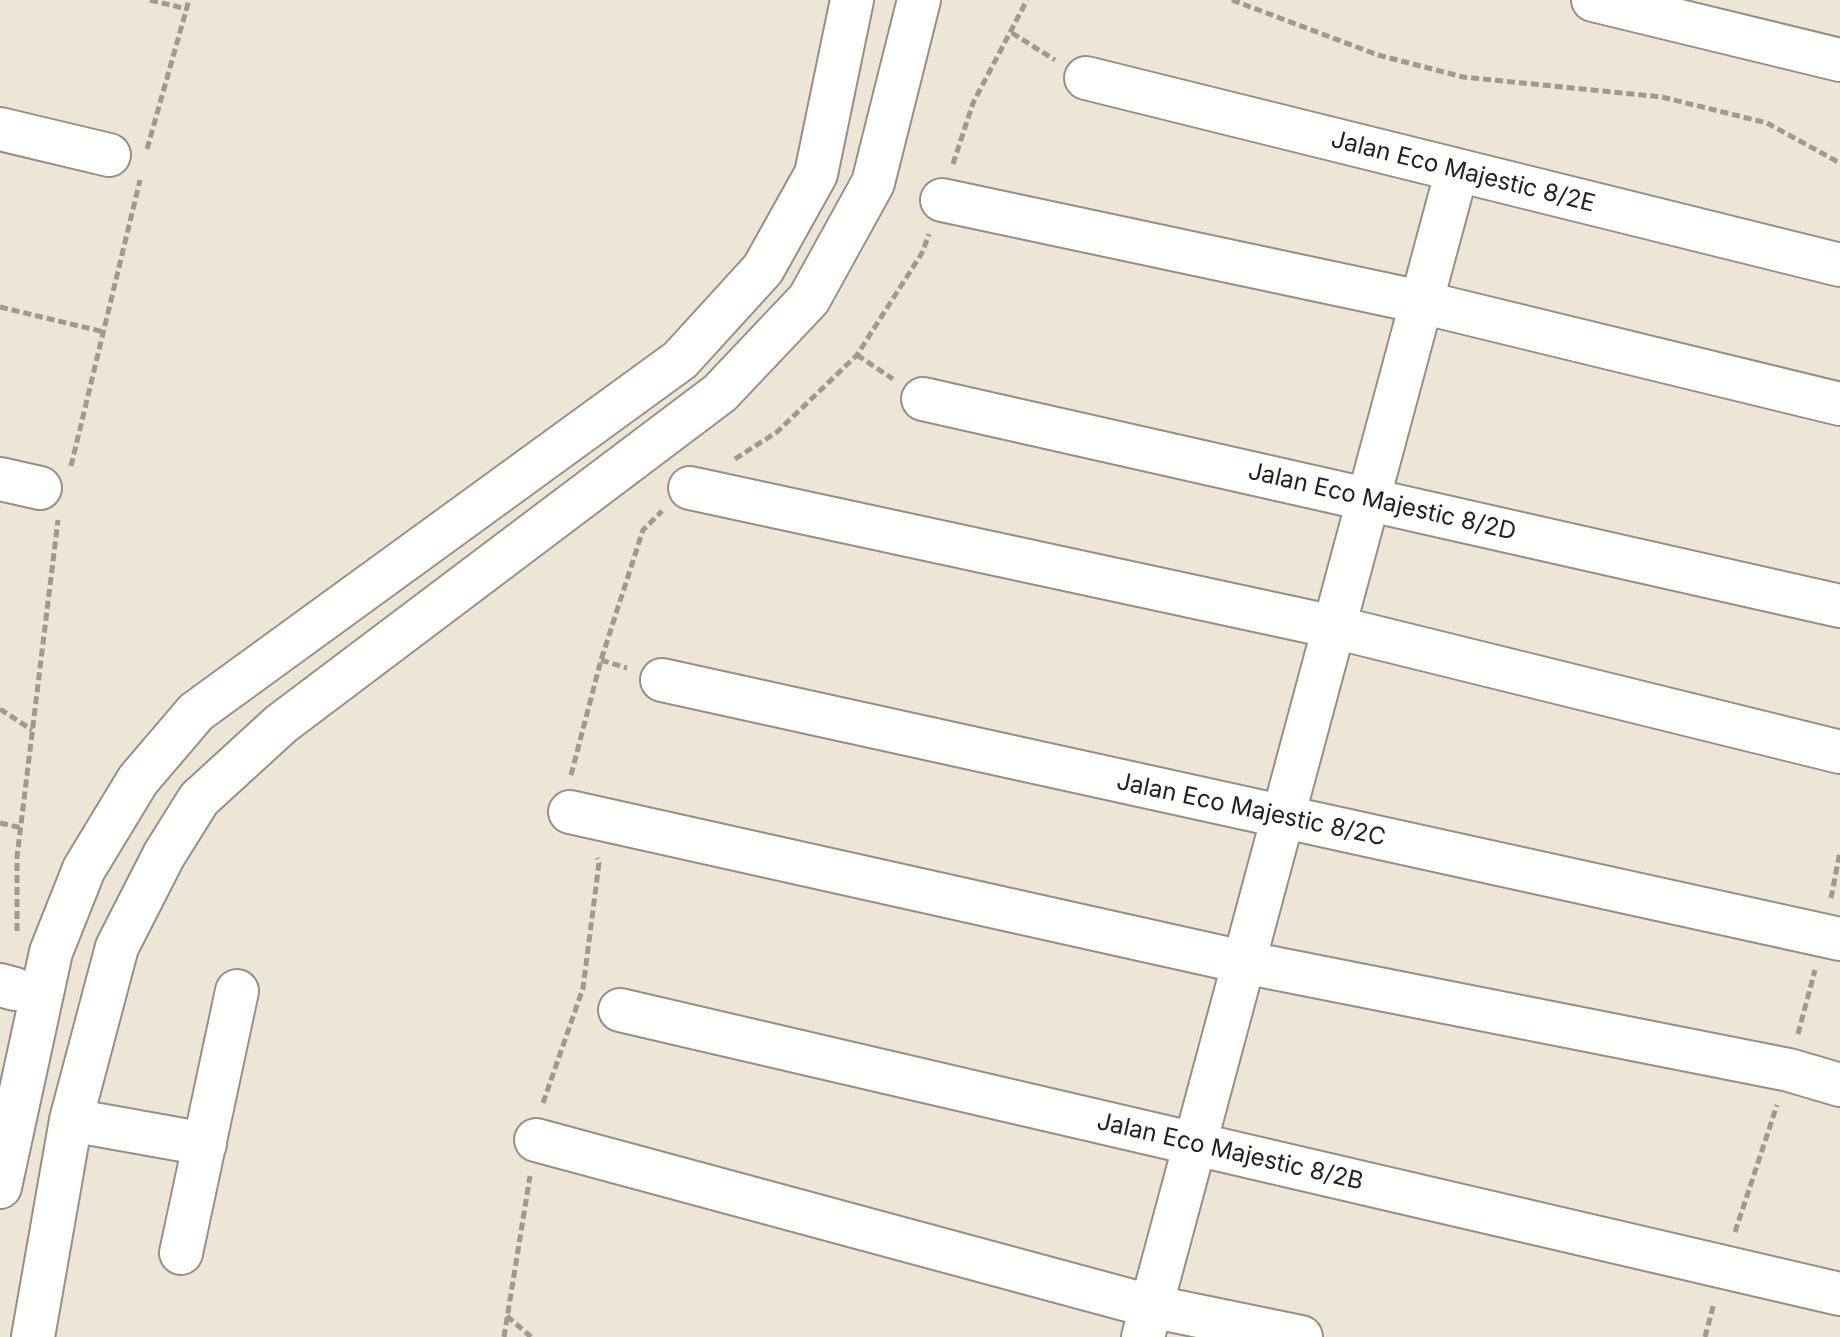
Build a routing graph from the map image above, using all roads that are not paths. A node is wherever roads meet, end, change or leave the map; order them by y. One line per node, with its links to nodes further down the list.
1 (852, 0): 33 (street)
2 (919, 0): 29 (street)
3 (1593, 0): 4 (street)
4 (1840, 60)
5 (1086, 78): 8 (street, Jalan Eco Majestic 8/2E)
6 (0, 129): 7 (street)
7 (126, 160)
8 (1457, 170): 10 (street, Jalan Eco Majestic 8/2E); 11 (street)
9 (942, 200): 11 (street)
10 (1840, 265)
11 (1421, 302): 13 (street); 17 (street)
12 (923, 399): 17 (street, Jalan Eco Majestic 8/2D)
13 (1840, 404)
14 (0, 479): 16 (street)
15 (690, 488): 19 (street)
16 (52, 489)
17 (1368, 499): 18 (street, Jalan Eco Majestic 8/2D); 19 (street)
18 (1840, 606)
19 (1334, 627): 21 (street); 23 (street)
20 (662, 680): 23 (street, Jalan Eco Majestic 8/2C)
21 (1840, 752)
22 (570, 812): 25 (street)
23 (1282, 816): 24 (street, Jalan Eco Majestic 8/2C); 25 (street)
24 (1840, 939)
25 (1243, 962): 28 (street); 32 (street)
26 (237, 991): 31 (street)
27 (620, 1010): 32 (street, Jalan Eco Majestic 8/2B)
28 (1840, 1085)
29 (71, 1120): 31 (street); 38 (street)
30 (536, 1140): 36 (street)
31 (205, 1144): 34 (street)
32 (1194, 1144): 35 (street, Jalan Eco Majestic 8/2B); 36 (street)
33 (0, 1187)
34 (181, 1253)
35 (1840, 1294)
36 (1146, 1321): 39 (street)
37 (0, 1329): 38 (street)
38 (30, 1337)
39 (1301, 1337)

